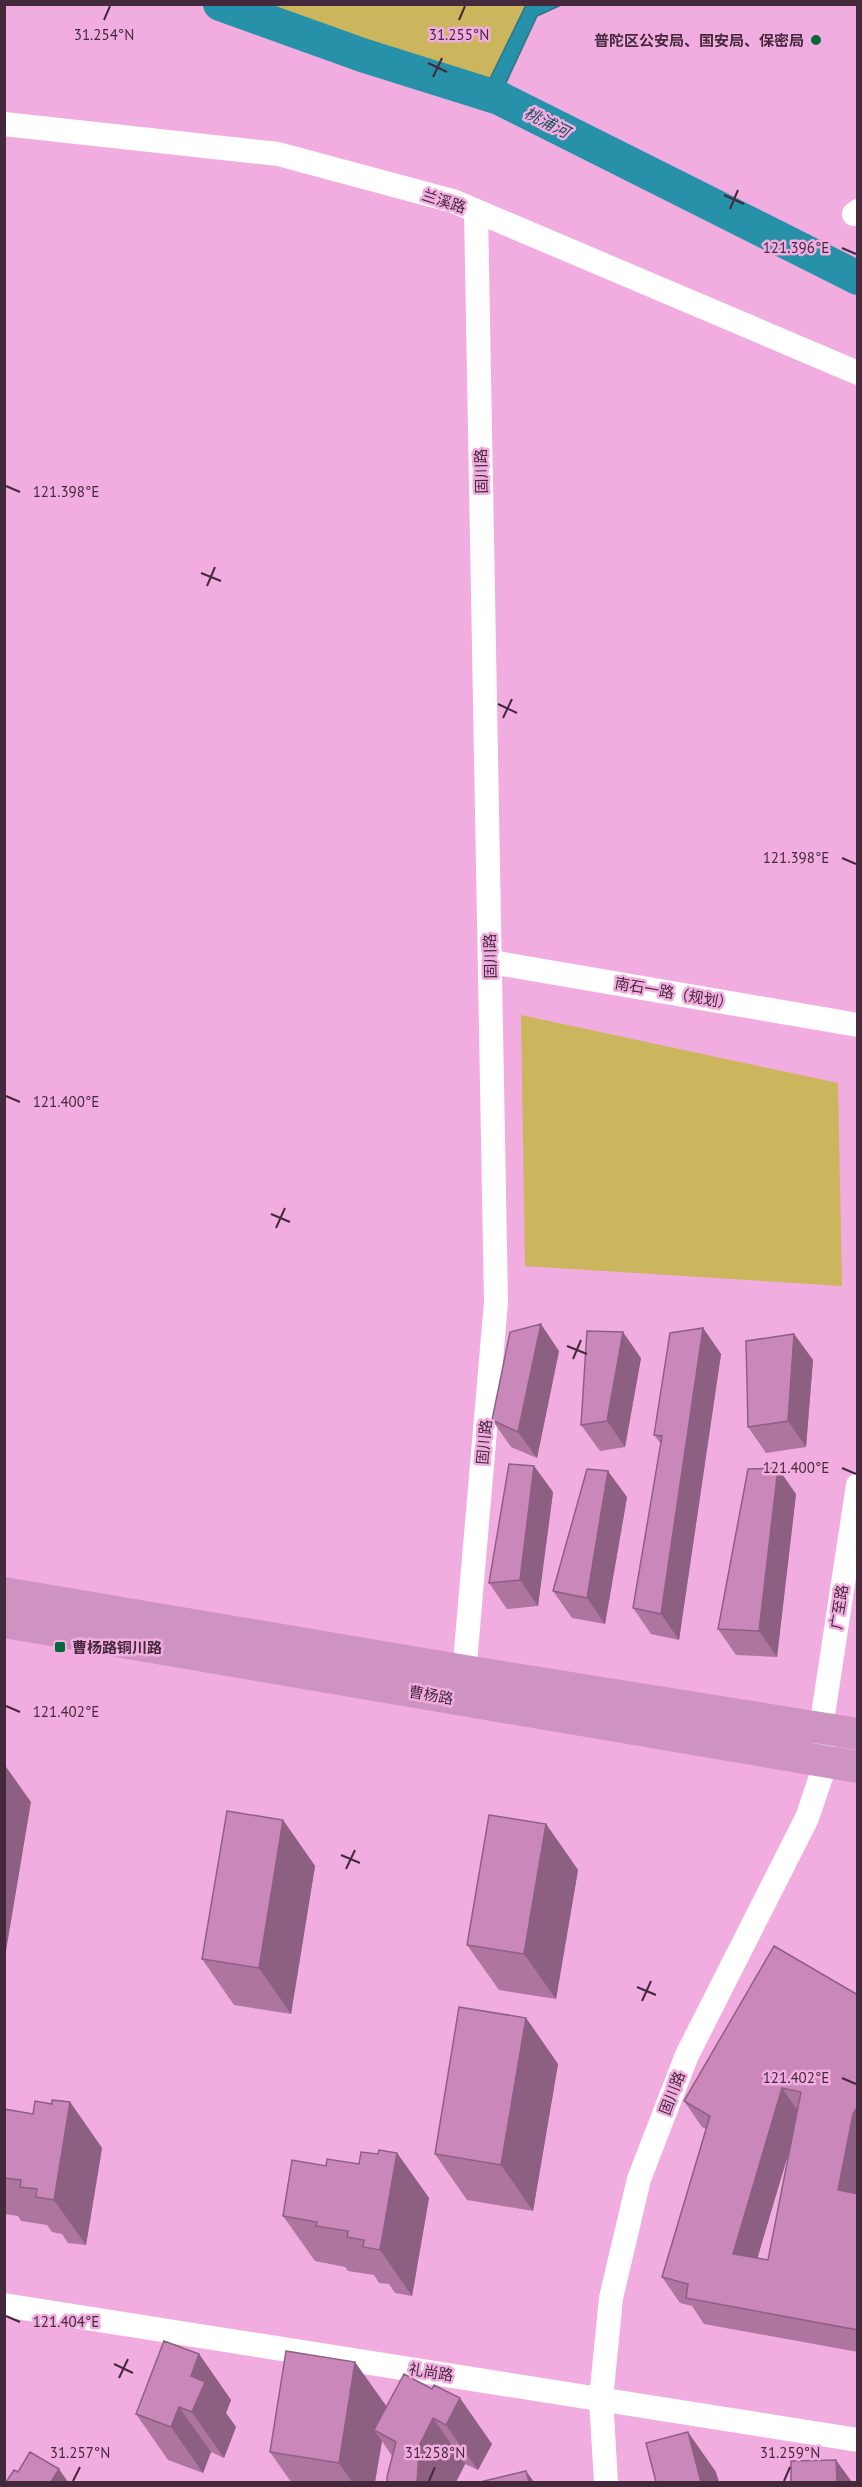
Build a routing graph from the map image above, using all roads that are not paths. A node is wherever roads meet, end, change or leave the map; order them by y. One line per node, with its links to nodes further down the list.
1 (4, 124): 2 (street, 兰溪路)
2 (476, 211): 3 (street, 兰溪路); 4 (street, 固川路)
3 (858, 373)
4 (491, 962): 5 (street, 南石一路（规划）); 9 (street, 固川路)
5 (858, 1024)
6 (858, 1485): 10 (street, 广至路)
7 (4, 1593): 9 (main road, 曹杨路)
8 (4, 1622): 9 (main road, 曹杨路)
9 (463, 1686): 10 (main road, 曹杨路); 12 (main road, 曹杨路)
10 (821, 1728): 11 (main road, 曹杨路); 12 (street, 固川路)
11 (858, 1734)
12 (826, 1762): 13 (main road, 曹杨路); 15 (street, 固川路)
13 (858, 1767)
14 (4, 2305): 15 (street, 礼尚路)
15 (601, 2399): 16 (street, 礼尚路); 17 (street, 固川路)
16 (858, 2440)
17 (606, 2482)

